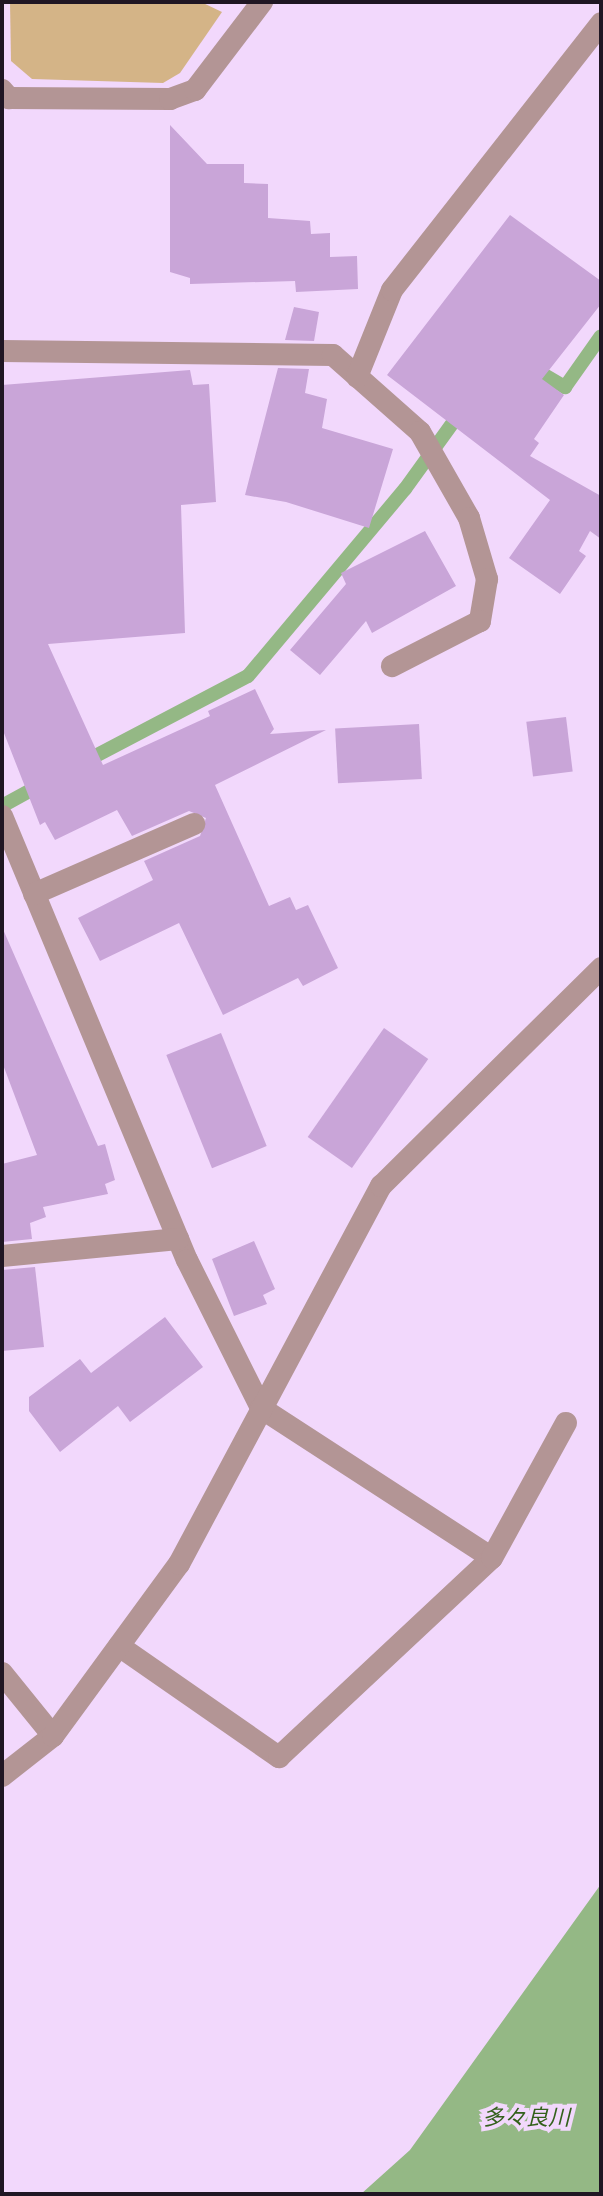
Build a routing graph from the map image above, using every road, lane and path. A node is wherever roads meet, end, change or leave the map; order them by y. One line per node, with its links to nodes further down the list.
1 (262, 2): 3 (street)
2 (601, 23): 5 (street)
3 (2, 90)
4 (2, 351): 5 (street)
5 (357, 377): 6 (street)
6 (392, 666)
7 (2, 816): 9 (street)
8 (194, 824): 9 (street)
9 (34, 894): 11 (street)
10 (601, 968): 13 (street)
11 (178, 1239): 12 (street); 13 (street)
12 (2, 1256)
13 (261, 1408): 15 (street); 16 (street)
14 (566, 1423): 15 (street)
15 (492, 1558): 16 (street)
16 (119, 1646): 18 (street)
17 (2, 1673): 18 (street)
18 (53, 1736): 19 (street)
19 (2, 1776)

